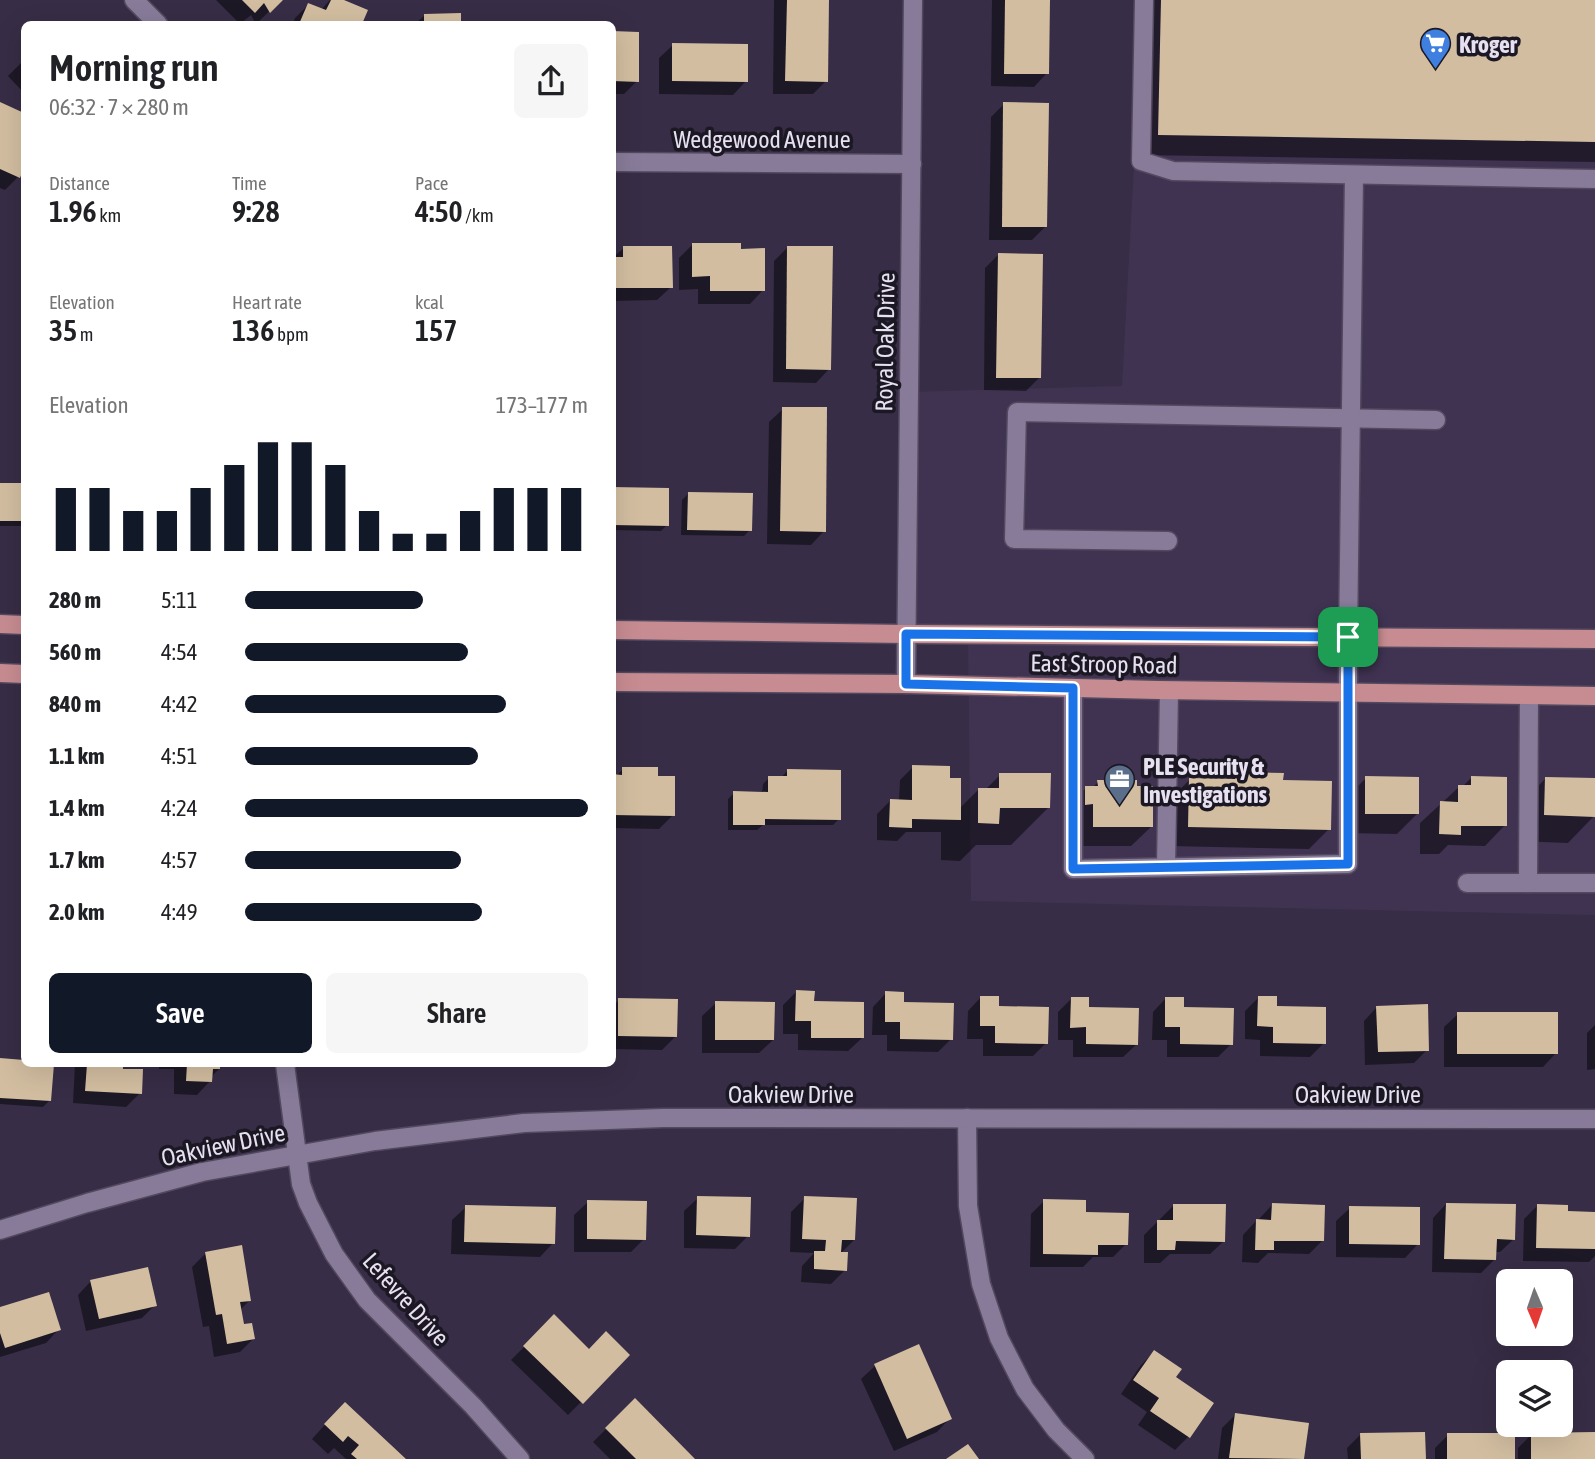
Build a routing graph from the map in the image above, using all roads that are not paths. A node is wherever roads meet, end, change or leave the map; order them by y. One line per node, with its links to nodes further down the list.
1 (134, 0): 4 (street)
2 (913, 0): 6 (street, Royal Oak Drive)
3 (1144, 0): 7 (street)
4 (155, 21)
5 (616, 162): 6 (street, Wedgewood Avenue)
6 (912, 164): 15 (street, Royal Oak Drive)
7 (1354, 175): 8 (street); 9 (street)
8 (1595, 179)
9 (1351, 418): 10 (street); 11 (street); 16 (street)
10 (1436, 420)
11 (1168, 541)
12 (0, 624): 13 (main road)
13 (21, 625)
14 (616, 630): 15 (main road, East Stroop Road)
15 (906, 634): 16 (main road, East Stroop Road); 21 (street, Royal Oak Drive)
16 (1348, 637): 17 (main road, East Stroop Road); 24 (street)
17 (1595, 639)
18 (0, 673): 19 (main road)
19 (21, 674)
20 (616, 682): 21 (main road, East Stroop Road)
21 (906, 684): 22 (main road, East Stroop Road)
22 (1073, 688): 23 (main road, East Stroop Road); 27 (street)
23 (1169, 691): 24 (main road, East Stroop Road); 27 (street)
24 (1348, 693): 25 (main road, East Stroop Road); 27 (street)
25 (1529, 696): 26 (main road, East Stroop Road); 29 (street)
26 (1595, 696)
27 (1166, 867)
28 (1467, 883): 29 (street)
29 (1528, 883): 30 (street)
30 (1595, 883)
31 (285, 1067): 34 (street, Lefevre Drive)
32 (967, 1118): 33 (street, Oakview Drive); 34 (street, Oakview Drive); 37 (street)
33 (1595, 1119)
34 (296, 1154): 35 (street, Oakview Drive); 36 (street, Lefevre Drive)
35 (0, 1230)
36 (520, 1459)
37 (1085, 1459)

